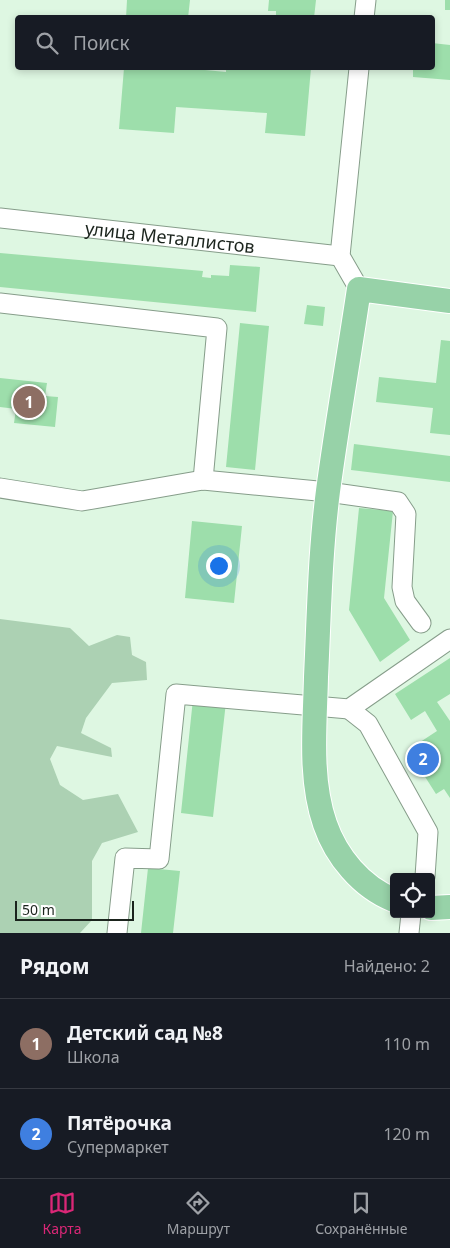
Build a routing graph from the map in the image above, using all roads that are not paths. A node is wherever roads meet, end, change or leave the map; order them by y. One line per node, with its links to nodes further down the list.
1 (366, 0): 2 (street)
2 (364, 15)
3 (359, 70): 5 (street)
4 (0, 218): 5 (street, улица Металлистов)
5 (340, 256): 6 (street)
6 (359, 289): 7 (main road); 11 (main road)
7 (450, 301)
8 (0, 304): 9 (street)
9 (202, 480): 10 (street); 11 (street)
10 (0, 488)
11 (328, 492): 12 (street); 14 (main road)
12 (421, 623)
13 (450, 639): 15 (street)
14 (315, 706): 15 (street); 17 (main road); 21 (street)
15 (350, 709): 16 (street)
16 (425, 873)
17 (390, 898)
18 (450, 907): 19 (main road)
19 (435, 908)
20 (411, 918): 22 (street)
21 (117, 933)
22 (409, 933)

